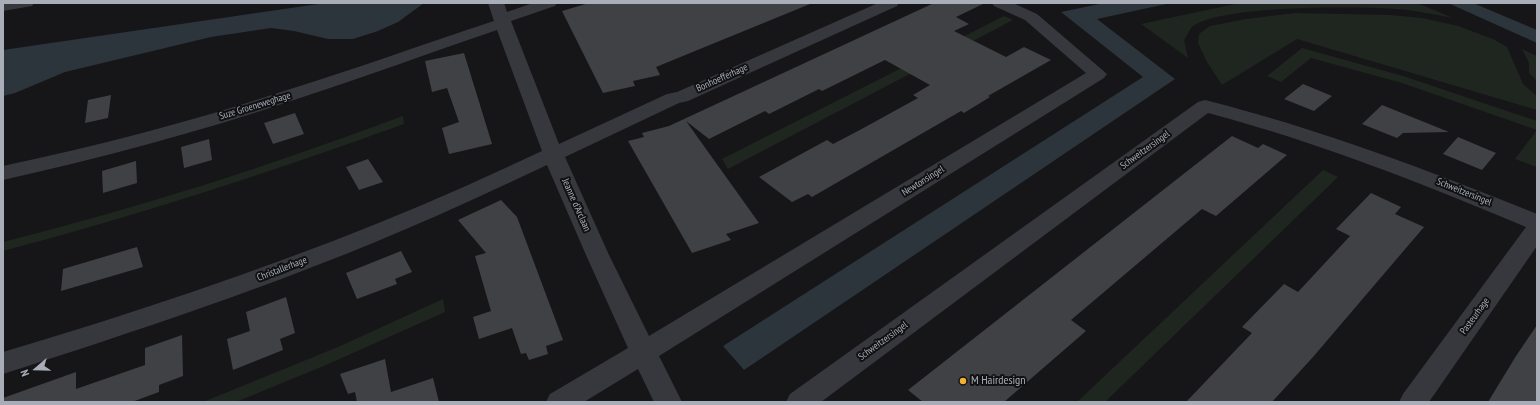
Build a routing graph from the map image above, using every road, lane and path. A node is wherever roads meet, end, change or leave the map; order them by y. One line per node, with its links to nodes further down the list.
1 (26, 3): 6 (street)
2 (496, 3): 7 (street, Jeanne d'Arclaan)
3 (549, 3): 7 (street)
4 (891, 3): 8 (street, Bonhoefferhage)
5 (1000, 3): 12 (street, Newtonsingel)
6 (3, 6)
7 (502, 21): 8 (street, Jeanne d'Arclaan); 9 (street, Suze Groeneweghage)
8 (553, 154): 12 (street, Jeanne d'Arclaan); 13 (street, Christallerhage)
9 (3, 173)
10 (1537, 223): 16 (street, Schweitzersingel)
11 (1537, 229): 17 (street, Pasteurhage)
12 (644, 353): 14 (street); 15 (street, Jeanne d'Arclaan)
13 (3, 363)
14 (560, 402)
15 (668, 402)
16 (800, 402)
17 (1413, 402)

